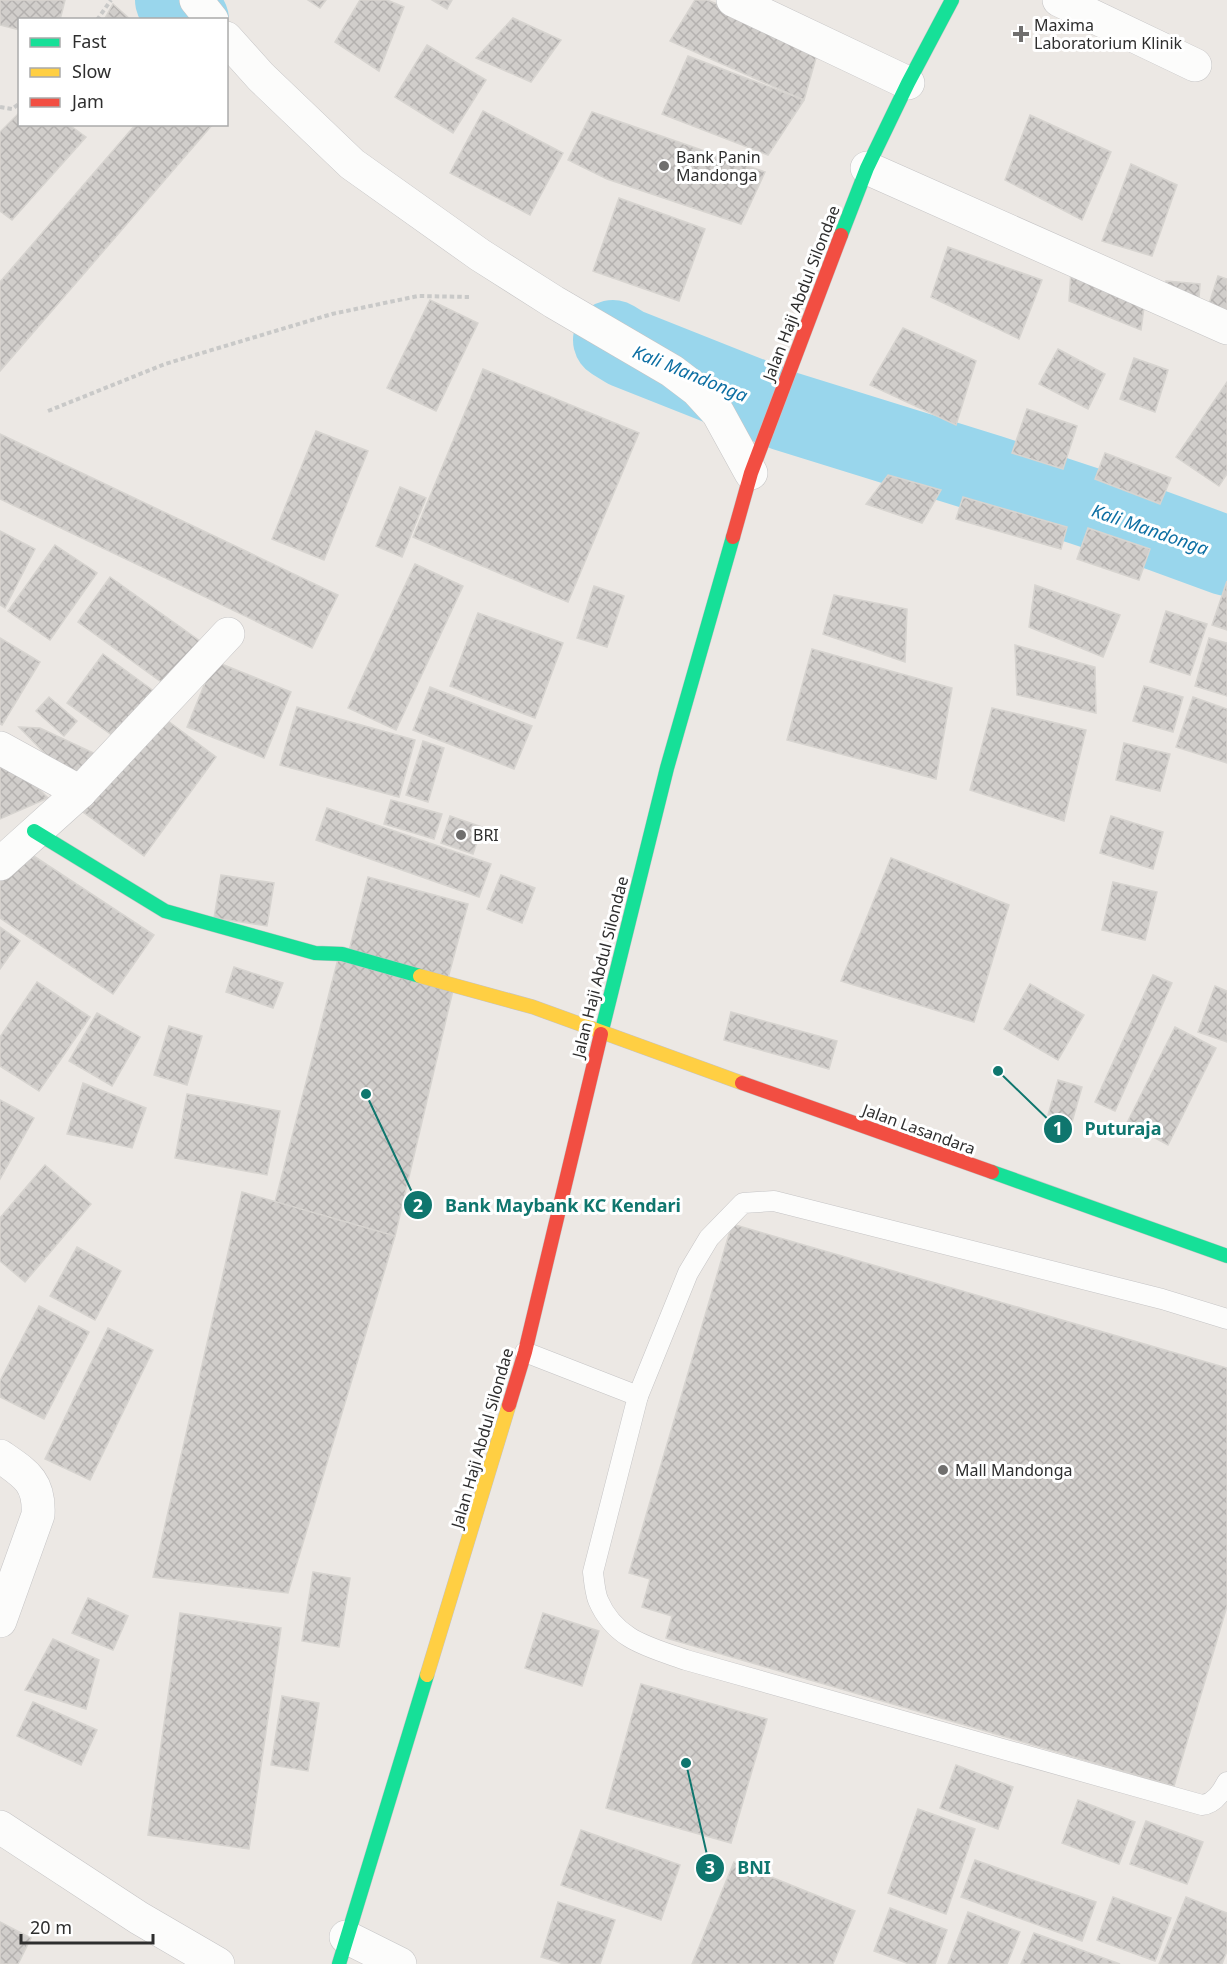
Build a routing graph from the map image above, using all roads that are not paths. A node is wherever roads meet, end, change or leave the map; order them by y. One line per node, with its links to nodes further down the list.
1 (196, 0): 5 (street)
2 (732, 0): 8 (street)
3 (952, 0): 8 (main road, Jalan Haji Abdul Silondae)
4 (1059, 0): 7 (street)
5 (210, 18)
6 (228, 40): 11 (street)
7 (1195, 65)
8 (908, 83): 9 (main road, Jalan Haji Abdul Silondae)
9 (867, 168): 10 (street); 11 (main road, Jalan Haji Abdul Silondae)
10 (1227, 328)
11 (754, 463): 17 (main road, Jalan Haji Abdul Silondae)
12 (228, 634): 14 (street)
13 (0, 748): 14 (street)
14 (80, 792): 15 (street)
15 (34, 831): 16 (street); 17 (main road, Jalan Lasandara)
16 (0, 864)
17 (601, 1033): 18 (main road, Jalan Lasandara); 20 (main road, Jalan Haji Abdul Silondae)
18 (1227, 1256)
19 (1227, 1319): 21 (lane)
20 (525, 1352): 21 (lane); 26 (main road, Jalan Haji Abdul Silondae)
21 (638, 1396): 24 (lane)
22 (0, 1456): 23 (street)
23 (0, 1621)
24 (1227, 1782)
25 (0, 1827): 27 (street)
26 (343, 1950): 28 (street)
27 (218, 1964)
28 (400, 1964)

